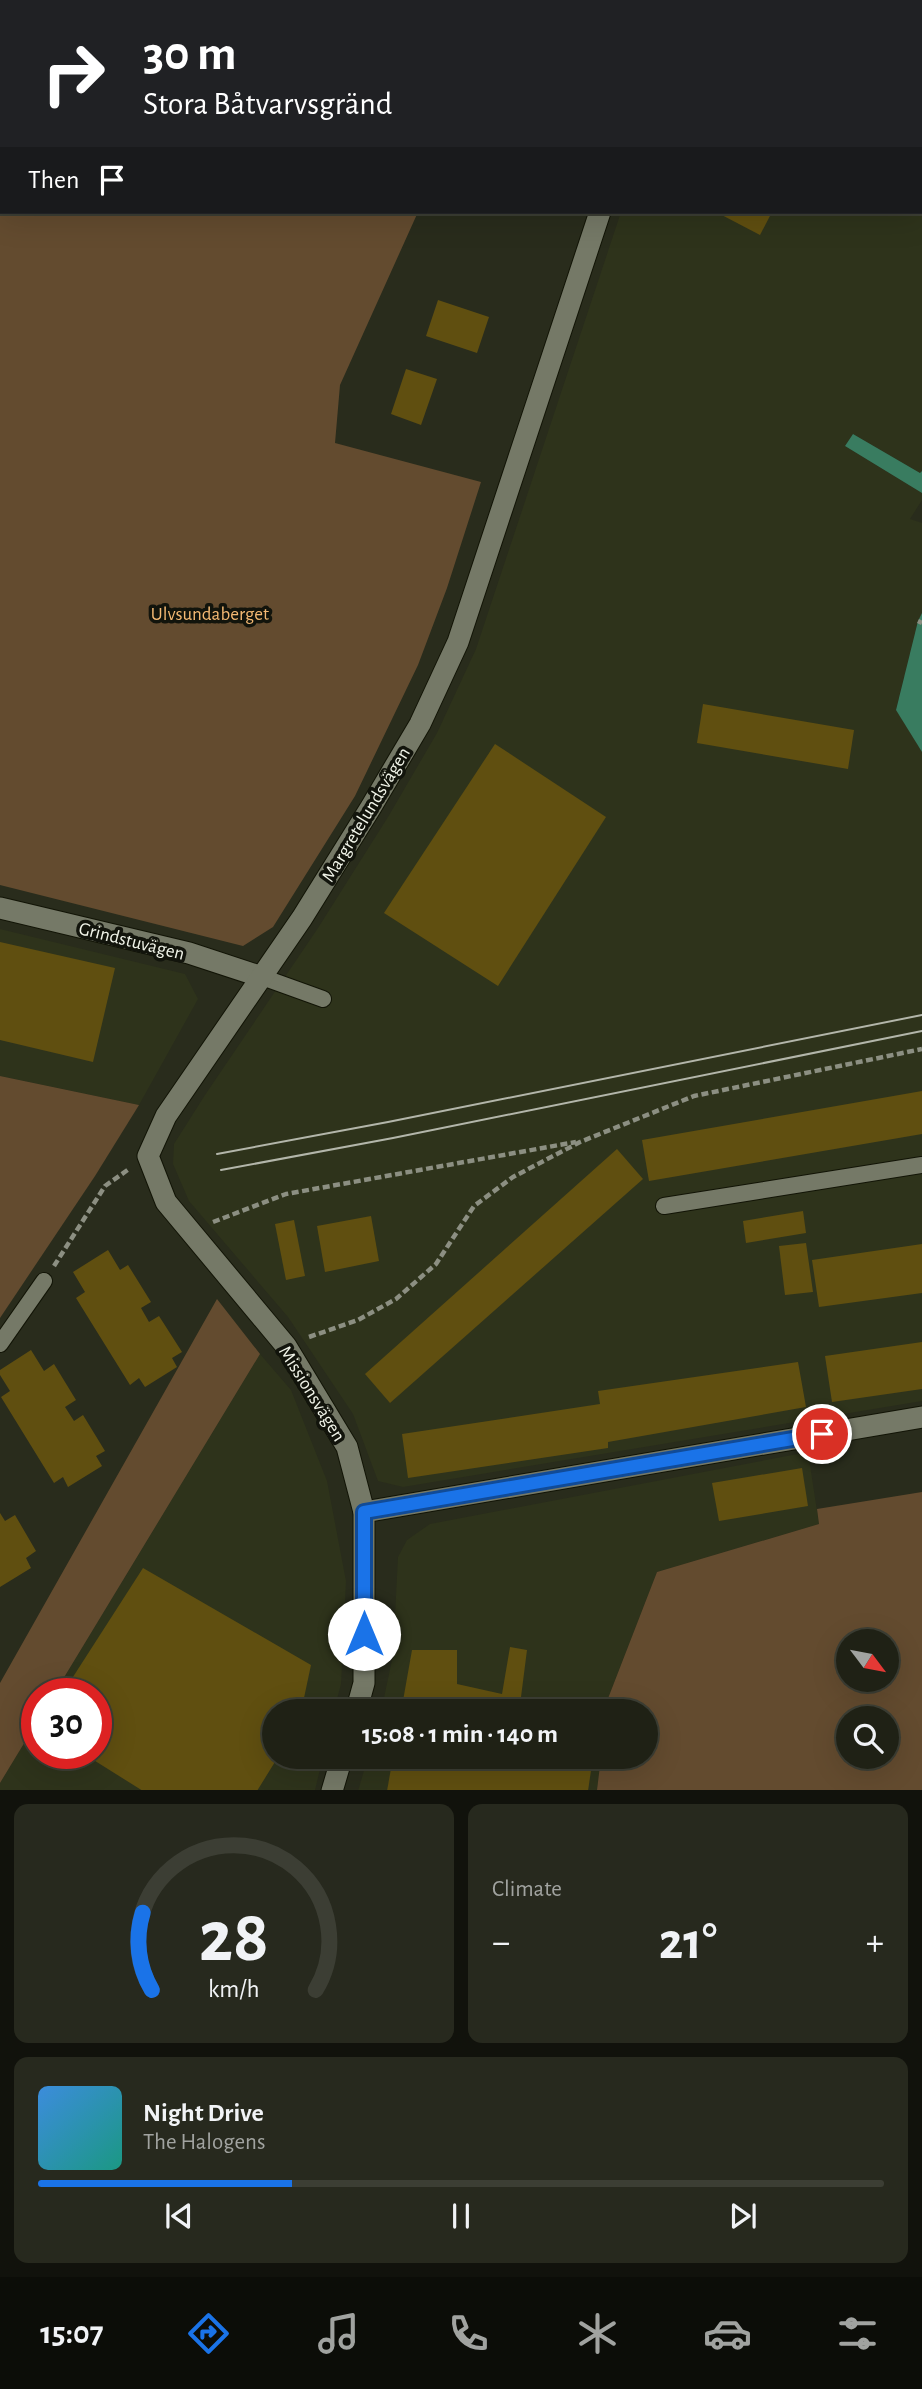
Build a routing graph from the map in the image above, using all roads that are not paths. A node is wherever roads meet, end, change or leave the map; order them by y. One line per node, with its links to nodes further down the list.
1 (599, 214): 3 (street, Margretelundsvägen)
2 (0, 908): 3 (street, Grindstuvägen)
3 (262, 977): 4 (lane); 5 (street, Margretelundsvägen)
4 (323, 999)
5 (148, 1156): 11 (street, Missionsvägen)
6 (922, 1165): 7 (lane)
7 (664, 1206)
8 (44, 1281): 9 (lane)
9 (0, 1344)
10 (922, 1417): 11 (street)
11 (364, 1512): 12 (street, Missionsvägen)
12 (360, 1699)
13 (338, 1769): 14 (street)
14 (332, 1790)

